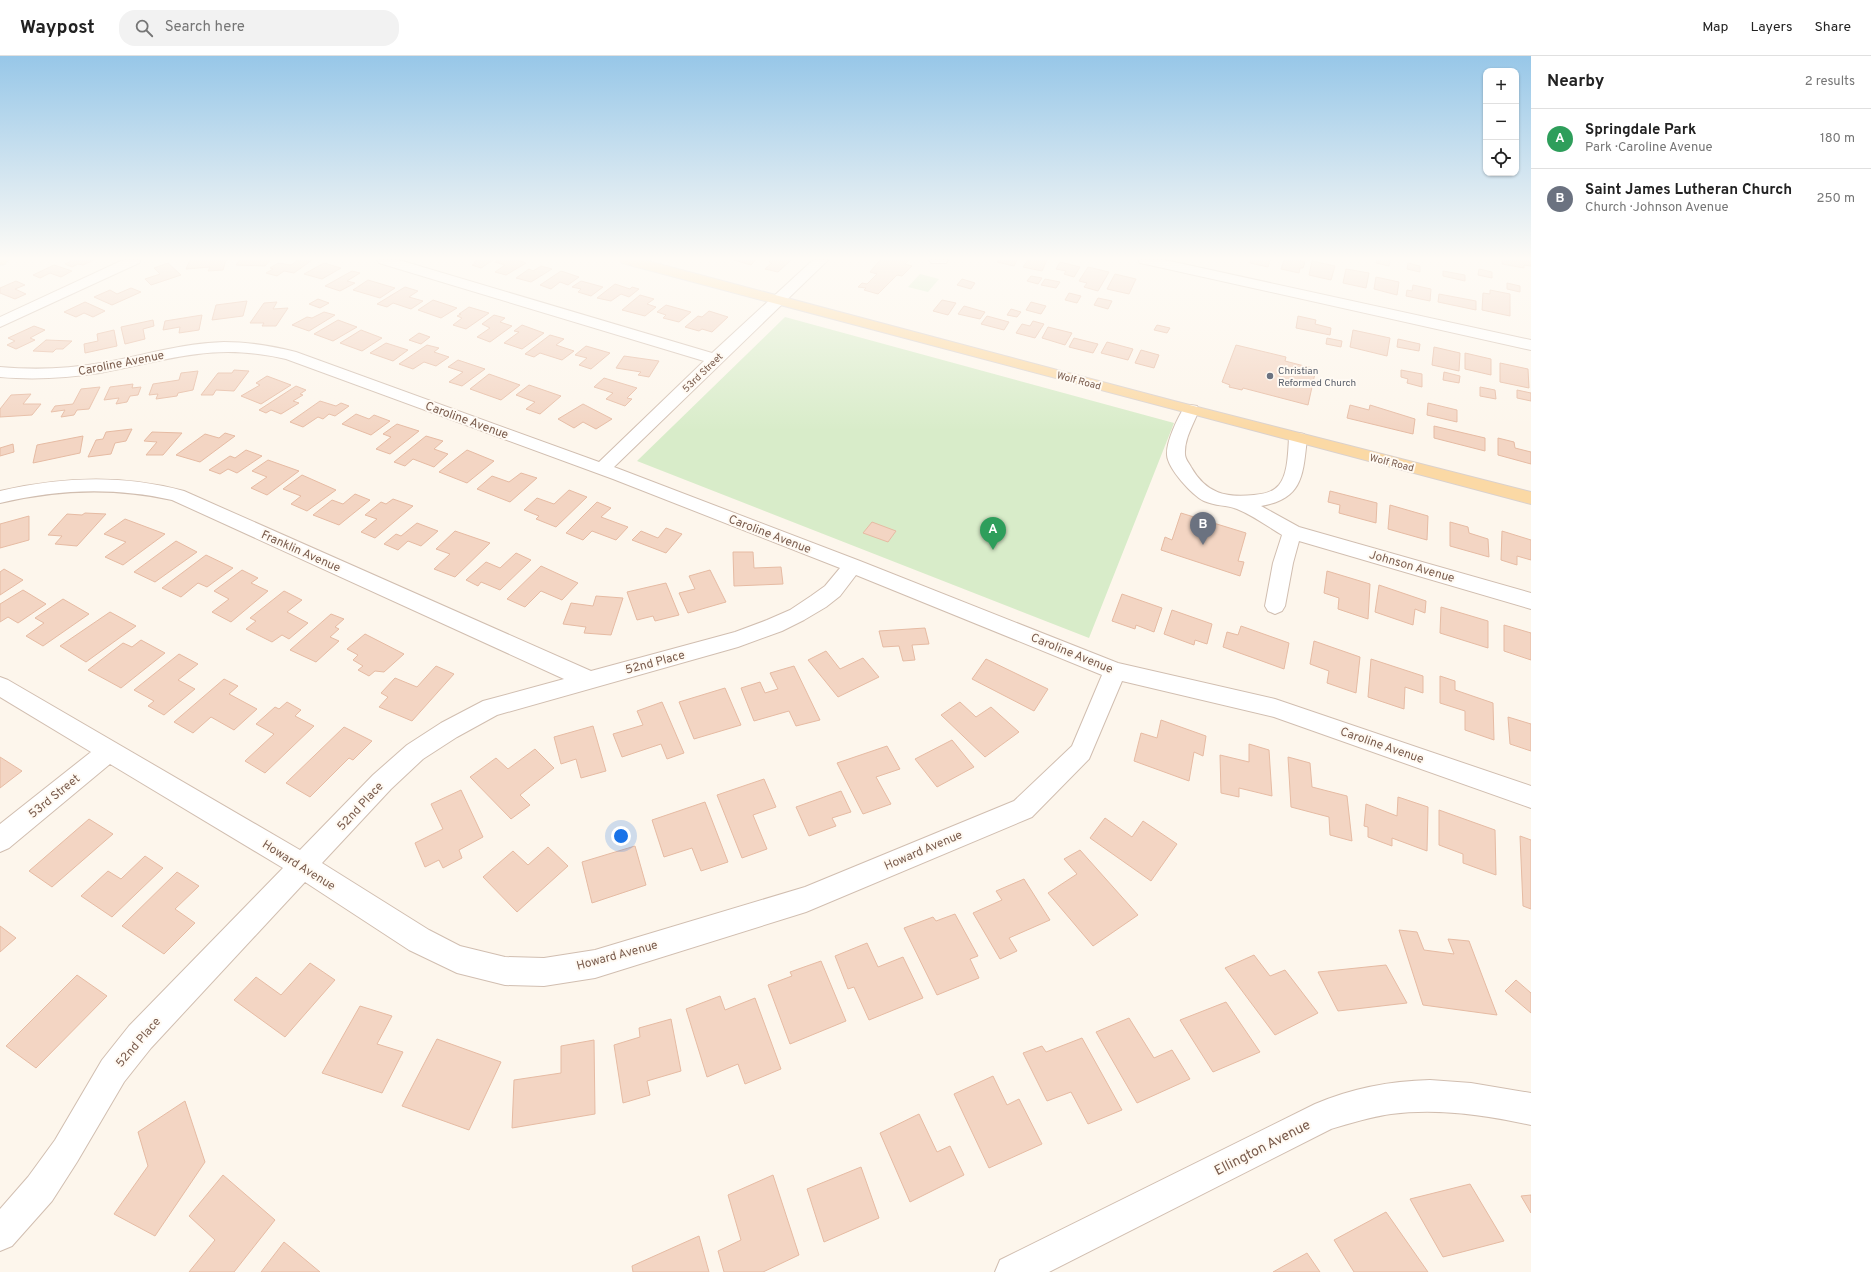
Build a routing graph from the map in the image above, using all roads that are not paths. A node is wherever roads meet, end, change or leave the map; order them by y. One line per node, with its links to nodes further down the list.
1 (13, 317): 6 (street)
2 (574, 317): 8 (street)
3 (760, 317): 8 (street, 53rd Street)
4 (841, 317): 10 (main road, Wolf Road)
5 (1403, 317): 7 (street)
6 (0, 323)
7 (1531, 345)
8 (715, 359): 12 (street, 53rd Street)
9 (0, 372): 12 (street, Caroline Avenue)
10 (1190, 410): 11 (main road, Wolf Road); 15 (street)
11 (1298, 438): 14 (main road, Wolf Road); 15 (street)
12 (602, 469): 17 (street, Caroline Avenue)
13 (0, 497): 21 (street, Franklin Avenue)
14 (1531, 498)
15 (1240, 504): 16 (street, Johnson Avenue)
16 (1292, 532): 18 (street, Johnson Avenue); 19 (street)
17 (853, 566): 20 (street, Caroline Avenue); 21 (street, 52nd Place)
18 (1531, 601)
19 (1275, 606)
20 (1115, 671): 24 (street, Caroline Avenue); 26 (street, Howard Avenue)
21 (588, 680): 26 (street, 52nd Place)
22 (0, 686): 23 (street, Howard Avenue)
23 (108, 751): 25 (street, 53rd Street); 26 (street, Howard Avenue)
24 (1531, 797)
25 (0, 840)
26 (303, 866): 28 (street, 52nd Place)
27 (1531, 1109): 29 (street, Ellington Avenue)
28 (0, 1234)
29 (1012, 1272)

